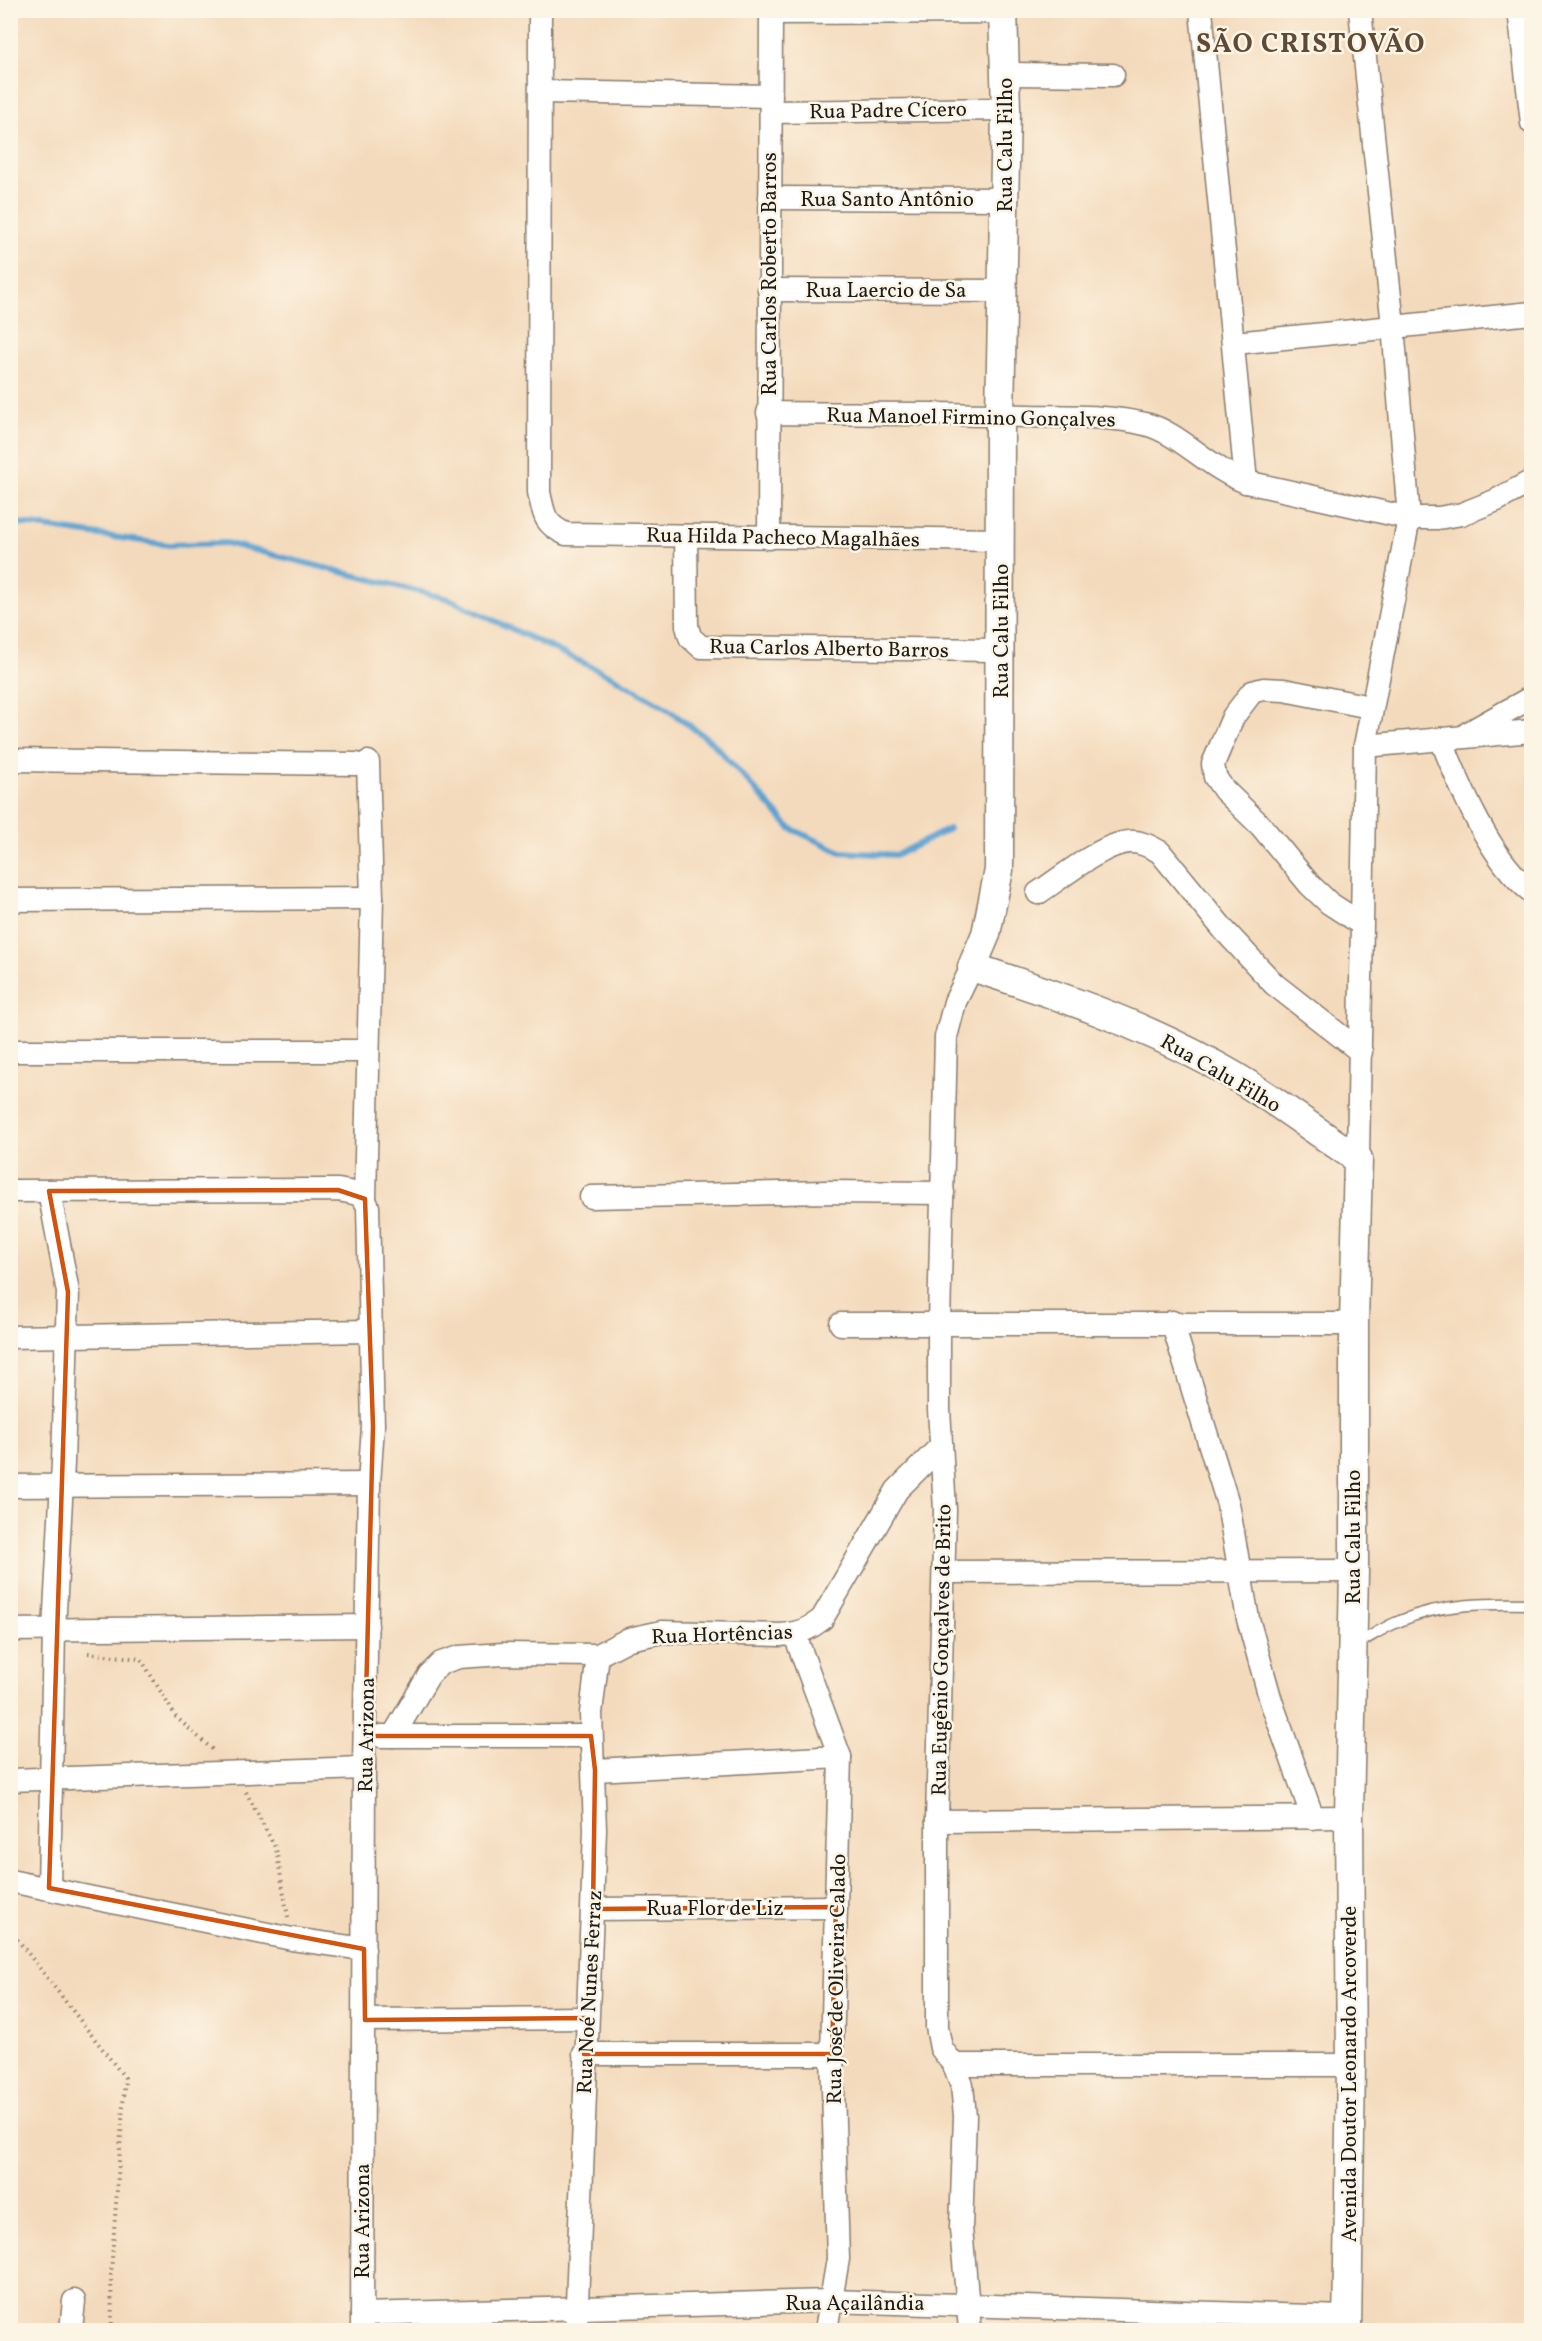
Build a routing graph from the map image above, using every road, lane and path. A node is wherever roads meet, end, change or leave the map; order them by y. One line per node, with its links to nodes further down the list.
1 (540, 10): 9 (street)
2 (1201, 10): 19 (street)
3 (1360, 10): 18 (street)
4 (1519, 10): 12 (street)
5 (1003, 11): 6 (street); 7 (street, Rua Calu Filho)
6 (771, 12): 10 (street, Rua Carlos Roberto Barros)
7 (1005, 74): 8 (street); 11 (street, Rua Calu Filho)
8 (1113, 75)
9 (541, 92): 10 (street, Rua Padre Cícero); 25 (street, Rua Hilda Pacheco Magalhães)
10 (771, 104): 11 (street, Rua Padre Cícero); 13 (street, Rua Carlos Roberto Barros)
11 (1006, 109): 14 (street, Rua Calu Filho)
12 (1532, 123)
13 (770, 198): 14 (street, Rua Santo Antônio); 15 (street, Rua Carlos Roberto Barros)
14 (1005, 199): 16 (street, Rua Calu Filho)
15 (769, 290): 16 (street, Rua Laercio de Sa); 20 (street, Rua Carlos Roberto Barros)
16 (1004, 291): 21 (street, Rua Calu Filho)
17 (1532, 313): 18 (street)
18 (1393, 326): 19 (street); 24 (street)
19 (1235, 343): 23 (street)
20 (768, 413): 21 (street, Rua Manoel Firmino Gonçalves); 26 (street, Rua Carlos Roberto Barros)
21 (1000, 415): 23 (street, Rua Manoel Firmino Gonçalves); 27 (street, Rua Calu Filho)
22 (1532, 481): 24 (street, Rua Manoel Firmino Gonçalves)
23 (1246, 482): 24 (street, Rua Manoel Firmino Gonçalves)
24 (1409, 518): 30 (street)
25 (686, 536): 26 (street, Rua Hilda Pacheco Magalhães); 28 (street, Rua Carlos Alberto Barros)
26 (769, 538): 27 (street, Rua Hilda Pacheco Magalhães)
27 (1001, 540): 28 (street, Rua Calu Filho)
28 (1001, 650): 40 (street, Rua Calu Filho)
29 (1532, 698): 32 (street)
30 (1370, 707): 33 (street); 39 (street)
31 (1532, 731): 32 (street)
32 (1450, 739): 33 (street); 35 (street)
33 (1365, 746): 39 (street)
34 (10, 760): 37 (street, Rua Arizona)
35 (1532, 892)
36 (1038, 893): 43 (street)
37 (372, 898): 38 (street); 42 (street, Rua Arizona)
38 (10, 900)
39 (1360, 923): 43 (street)
40 (972, 967): 44 (street, Rua Calu Filho); 47 (street, Rua Eugênio Gonçalves de Brito)
41 (10, 1051): 42 (street)
42 (367, 1051): 49 (street, Rua Arizona)
43 (1361, 1052): 44 (street)
44 (1358, 1158): 53 (street, Rua Calu Filho)
45 (10, 1191): 46 (street)
46 (49, 1191): 49 (street); 56 (street)
47 (943, 1193): 48 (street); 50 (street, Rua Eugênio Gonçalves de Brito)
48 (591, 1197)
49 (365, 1198): 54 (street, Rua Arizona)
50 (939, 1322): 51 (street); 52 (street); 57 (street, Rua Eugênio Gonçalves de Brito)
51 (1172, 1322): 53 (street); 61 (street)
52 (842, 1324)
53 (1354, 1324): 62 (street, Rua Calu Filho)
54 (371, 1331): 56 (street); 58 (street, Rua Arizona)
55 (10, 1336): 56 (street)
56 (67, 1336): 60 (street)
57 (941, 1446): 63 (street, Rua Eugênio Gonçalves de Brito); 68 (street)
58 (369, 1484): 60 (street); 65 (street, Rua Arizona)
59 (10, 1486): 60 (street)
60 (62, 1486): 67 (street)
61 (1241, 1570): 62 (street); 63 (street); 80 (street)
62 (1354, 1571): 69 (street, Rua Calu Filho)
63 (945, 1572): 81 (street, Rua Eugênio Gonçalves de Brito)
64 (1532, 1604): 69 (lane)
65 (367, 1626): 67 (street); 71 (street, Rua Arizona)
66 (10, 1630): 67 (street)
67 (54, 1630): 77 (street)
68 (802, 1632): 70 (street, Rua Hortências); 74 (street, Rua José de Oliveira Calado)
69 (1352, 1647): 79 (street, Rua Calu Filho)
70 (598, 1655): 72 (street, Rua Hortências); 73 (street, Rua Noé Nunes Ferraz)
71 (365, 1736): 72 (street); 75 (street, Rua Arizona)
72 (393, 1736): 73 (street)
73 (591, 1736): 76 (street, Rua Noé Nunes Ferraz)
74 (840, 1757): 76 (street); 84 (street, Rua José de Oliveira Calado)
75 (364, 1768): 77 (street); 87 (street, Rua Arizona)
76 (595, 1770): 85 (street, Rua Noé Nunes Ferraz)
77 (52, 1779): 78 (street); 83 (street)
78 (10, 1780)
79 (1349, 1817): 80 (street); 93 (street, Avenida Doutor Leonardo Arcoverde)
80 (1313, 1818): 81 (street)
81 (937, 1821): 92 (street, Rua Eugênio Gonçalves de Brito)
82 (10, 1881): 83 (street)
83 (49, 1888): 87 (street)
84 (836, 1907): 85 (street, Rua Flor de Liz); 90 (street, Rua José de Oliveira Calado)
85 (593, 1909): 88 (street, Rua Noé Nunes Ferraz)
86 (10, 1930): 101 (path)
87 (364, 1949): 89 (street, Rua Arizona)
88 (587, 2018): 89 (street); 91 (street, Rua Noé Nunes Ferraz)
89 (365, 2020): 98 (street, Rua Arizona)
90 (832, 2054): 91 (street); 95 (street, Rua José de Oliveira Calado)
91 (584, 2055): 97 (street, Rua Noé Nunes Ferraz)
92 (954, 2065): 93 (street); 96 (street, Rua Eugênio Gonçalves de Brito)
93 (1351, 2065): 99 (street, Avenida Doutor Leonardo Arcoverde)
94 (74, 2301): 100 (street)
95 (830, 2301): 96 (street, Rua Açailândia); 97 (street, Rua Açailândia); 103 (street, Rua José de Oliveira Calado)
96 (970, 2304): 99 (street, Rua Açailândia); 104 (street, Rua Eugênio Gonçalves de Brito)
97 (576, 2308): 98 (street, Rua Açailândia); 102 (street, Rua Noé Nunes Ferraz)
98 (362, 2322)
99 (1347, 2324)
100 (71, 2331)
101 (112, 2331)
102 (576, 2331)
103 (826, 2331)
104 (970, 2331)

